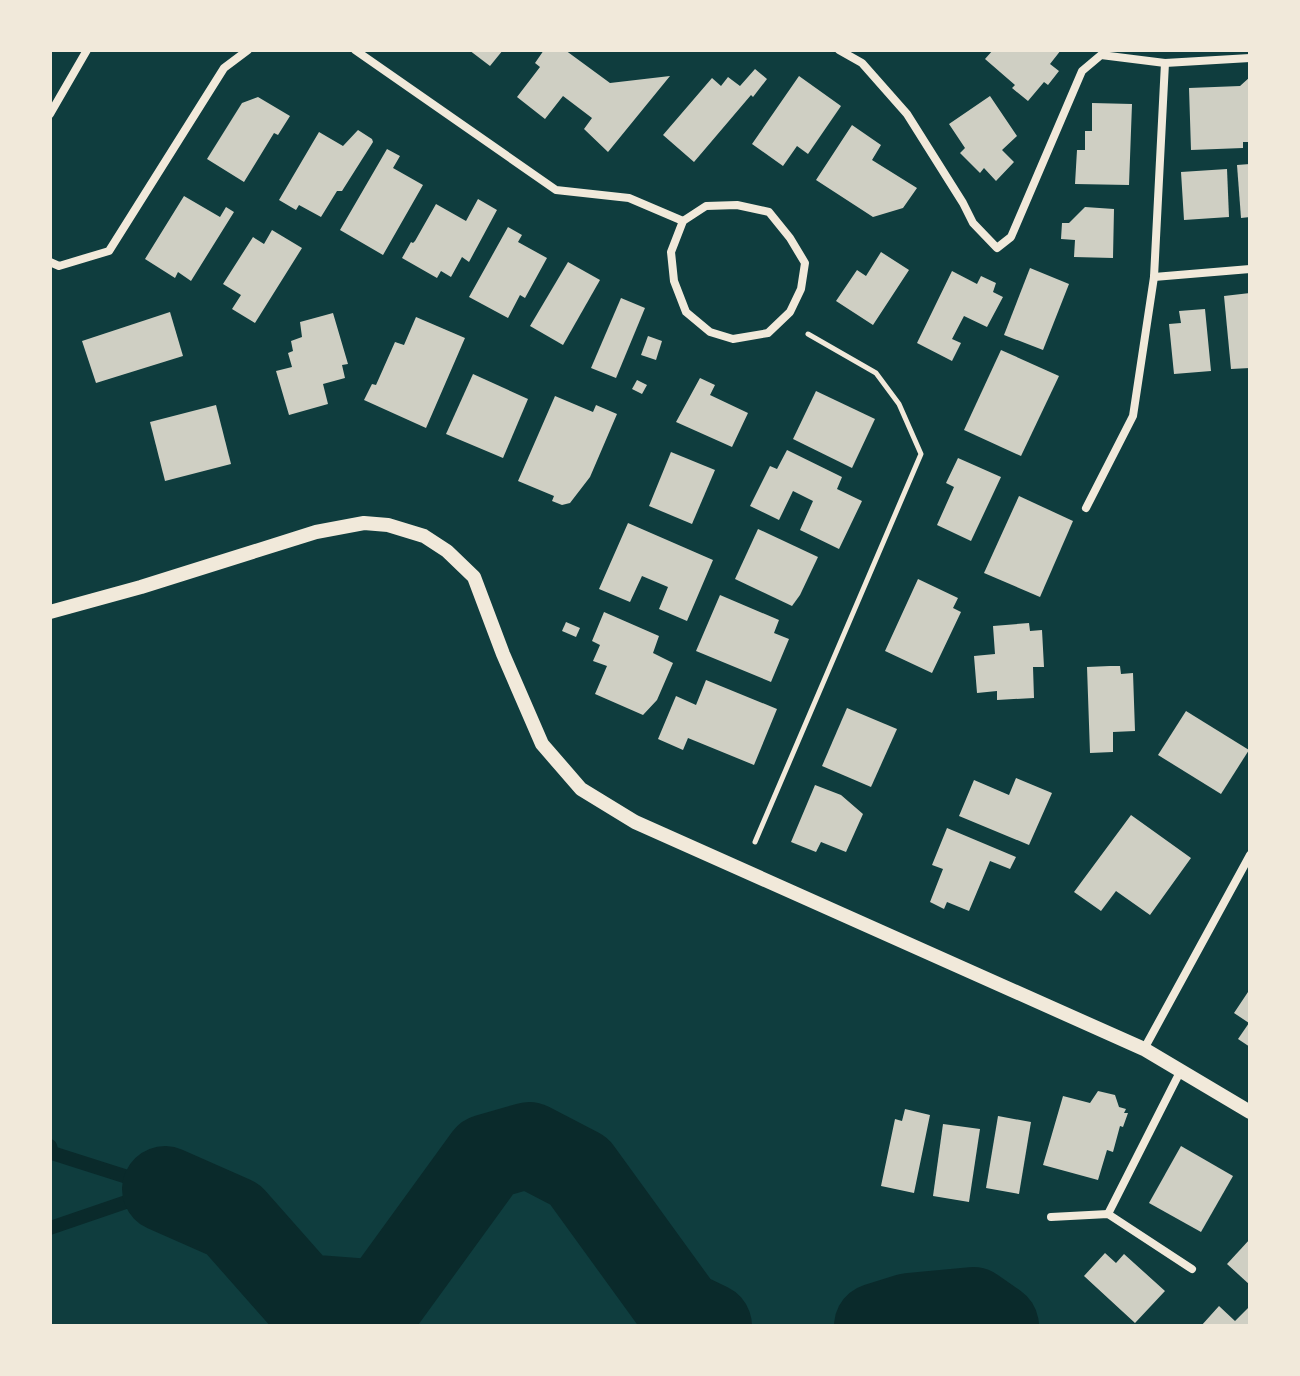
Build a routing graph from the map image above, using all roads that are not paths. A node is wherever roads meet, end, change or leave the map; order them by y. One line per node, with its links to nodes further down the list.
1 (87, 50): 7 (street)
2 (248, 50): 9 (street)
3 (355, 50): 8 (street)
4 (839, 50): 6 (street)
5 (1250, 58): 6 (street)
6 (1165, 63): 11 (street)
7 (50, 114)
8 (683, 221): 8 (street)
9 (50, 262)
10 (1250, 269): 11 (street)
11 (1154, 277): 12 (street)
12 (1086, 508)
13 (50, 612): 15 (street)
14 (1250, 855): 15 (street)
15 (1144, 1049): 16 (street)
16 (1181, 1070): 17 (street); 18 (street)
17 (1250, 1112)
18 (1108, 1214): 19 (street); 20 (street)
19 (1051, 1217)
20 (1192, 1269)

